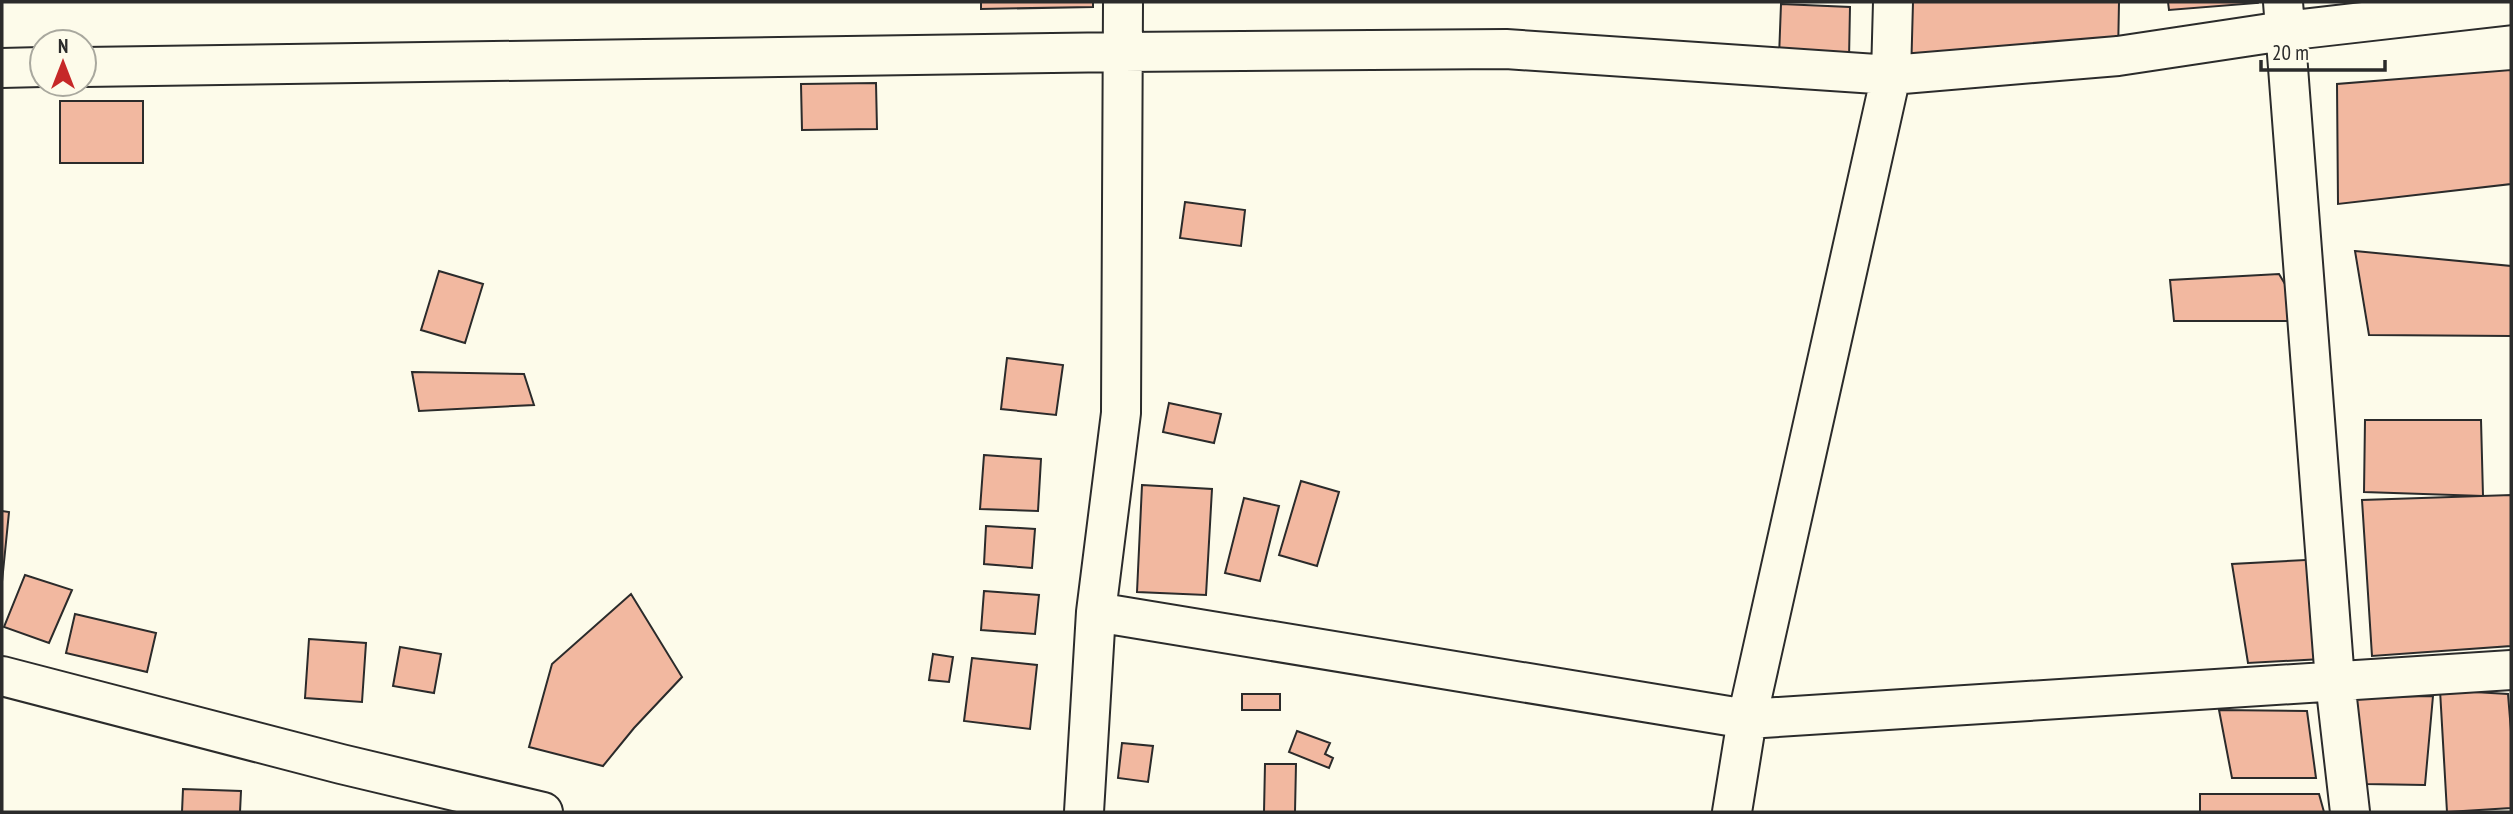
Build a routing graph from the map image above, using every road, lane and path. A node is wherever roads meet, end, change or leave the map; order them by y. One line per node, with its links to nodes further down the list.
1 (1123, 2): 5 (street)
2 (1893, 2): 9 (street)
3 (2511, 5): 4 (street)
4 (2284, 16): 9 (street); 13 (street)
5 (1124, 52): 7 (street); 9 (street); 10 (street)
6 (28, 67): 8 (street)
7 (98, 67)
8 (2, 68)
9 (1891, 75): 14 (street)
10 (1096, 612): 14 (street); 16 (street)
11 (2511, 670): 13 (street)
12 (2, 677): 15 (street)
13 (2335, 681): 14 (street); 18 (street)
14 (1747, 719): 17 (street)
15 (542, 812)
16 (1084, 812)
17 (1732, 812)
18 (2350, 812)

